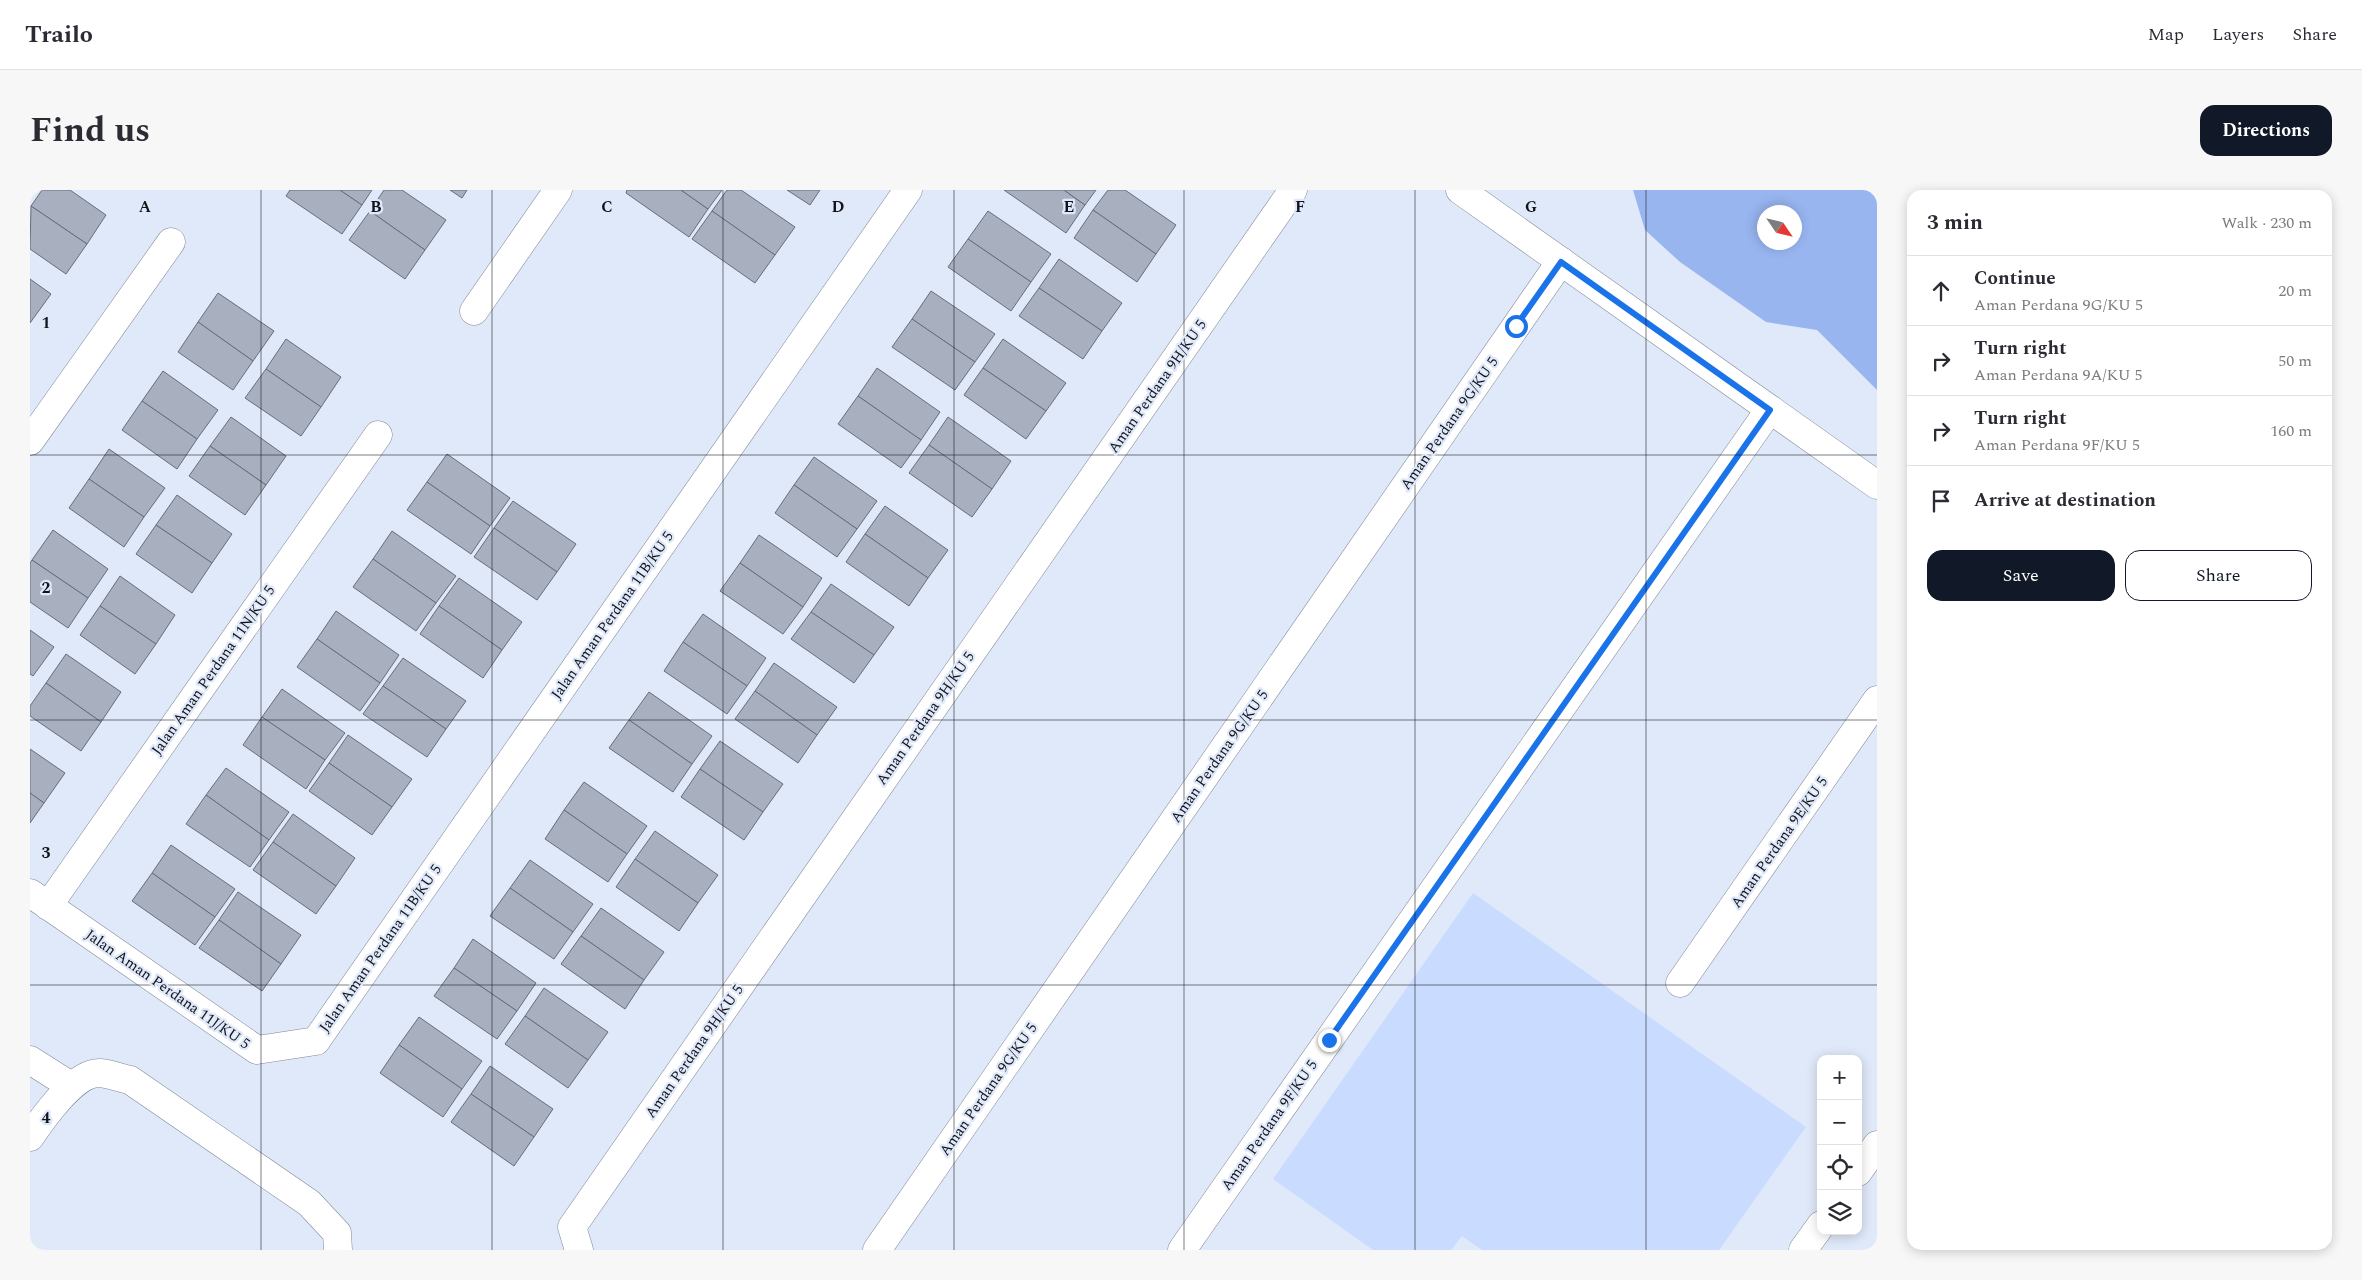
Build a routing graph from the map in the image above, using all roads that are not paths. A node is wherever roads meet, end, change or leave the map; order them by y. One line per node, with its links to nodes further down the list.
1 (558, 190): 7 (street)
2 (908, 190): 15 (street, Jalan Aman Perdana 11B/KU 5)
3 (1293, 190): 23 (street, Aman Perdana 9H/KU 5)
4 (1460, 190): 6 (street)
5 (171, 242): 10 (street)
6 (1561, 262): 8 (street); 24 (street, Aman Perdana 9G/KU 5)
7 (474, 311)
8 (1770, 410): 11 (street); 25 (street, Aman Perdana 9F/KU 5)
9 (378, 434): 13 (street, Jalan Aman Perdana 11N/KU 5)
10 (30, 441)
11 (1877, 485)
12 (1877, 700): 14 (street, Aman Perdana 9E/KU 5)
13 (39, 899): 15 (street, Jalan Aman Perdana 11J/KU 5)
14 (1680, 983)
15 (316, 1041)
16 (30, 1060): 17 (street)
17 (71, 1086): 18 (street); 22 (street)
18 (30, 1137)
19 (1877, 1145): 20 (street)
20 (1862, 1166)
21 (1817, 1231): 26 (street)
22 (338, 1250)
23 (579, 1250)
24 (877, 1250)
25 (1182, 1250)
26 (1803, 1250)

